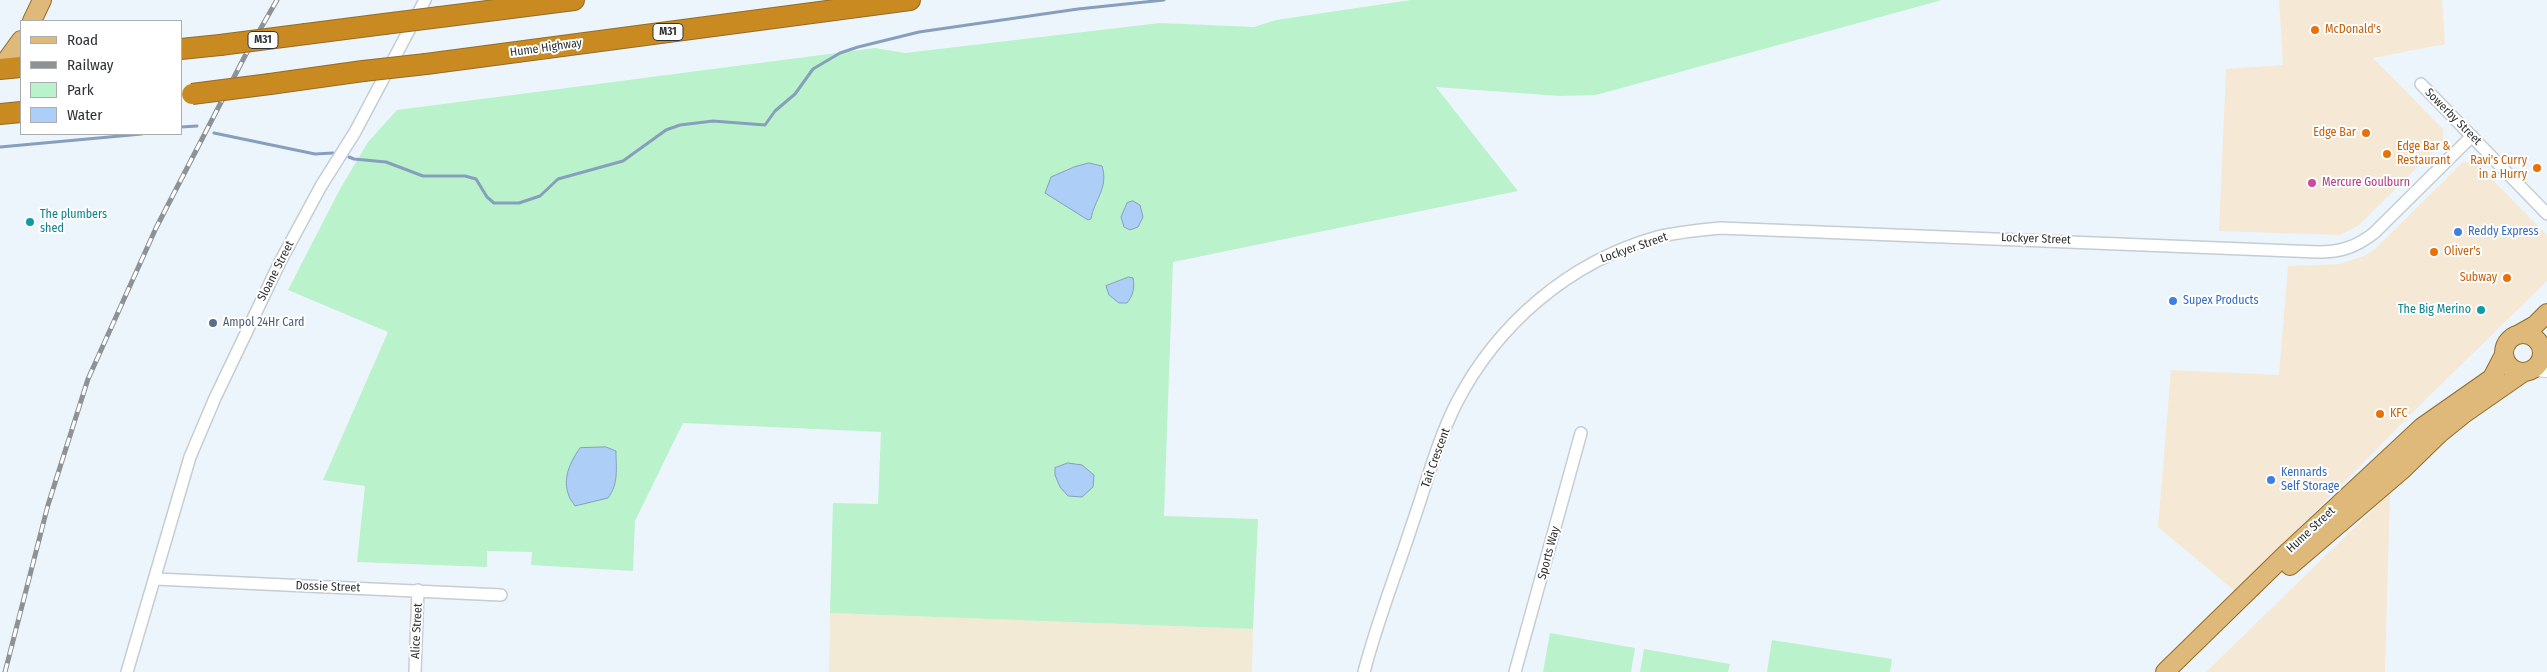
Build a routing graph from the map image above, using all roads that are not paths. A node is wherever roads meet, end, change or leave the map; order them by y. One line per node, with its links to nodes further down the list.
1 (42, 0): 5 (main road)
2 (425, 0): 23 (street, Sloane Street)
3 (574, 0): 7 (highway, M31, bridge)
4 (910, 0): 11 (highway, Hume Highway / M31, bridge)
5 (32, 20)
6 (20, 41): 9 (main road)
7 (182, 49)
8 (20, 67): 9 (highway)
9 (0, 69)
10 (2421, 84): 14 (street, Sowerby Street)
11 (186, 94)
12 (20, 112): 13 (highway)
13 (0, 114)
14 (2472, 136): 15 (street, Sowerby Street); 16 (street, Lockyer Street)
15 (2547, 214)
16 (1566, 279): 28 (street, Tait Crescent)
17 (2547, 313): 18 (main road)
18 (2519, 334): 19 (main road); 20 (main road)
19 (2545, 346): 21 (main road)
20 (2504, 355): 21 (main road); 30 (main road, Hume Street)
21 (2535, 370): 31 (main road, Hume Street)
22 (1581, 433): 29 (street, Sports Way)
23 (156, 579): 24 (street, Dossie Street); 26 (street, Sloane Street)
24 (418, 590): 25 (street, Dossie Street); 27 (street, Alice Street)
25 (500, 595)
26 (127, 672)
27 (415, 672)
28 (1364, 672)
29 (1516, 672)
30 (2165, 672)
31 (2182, 672)

